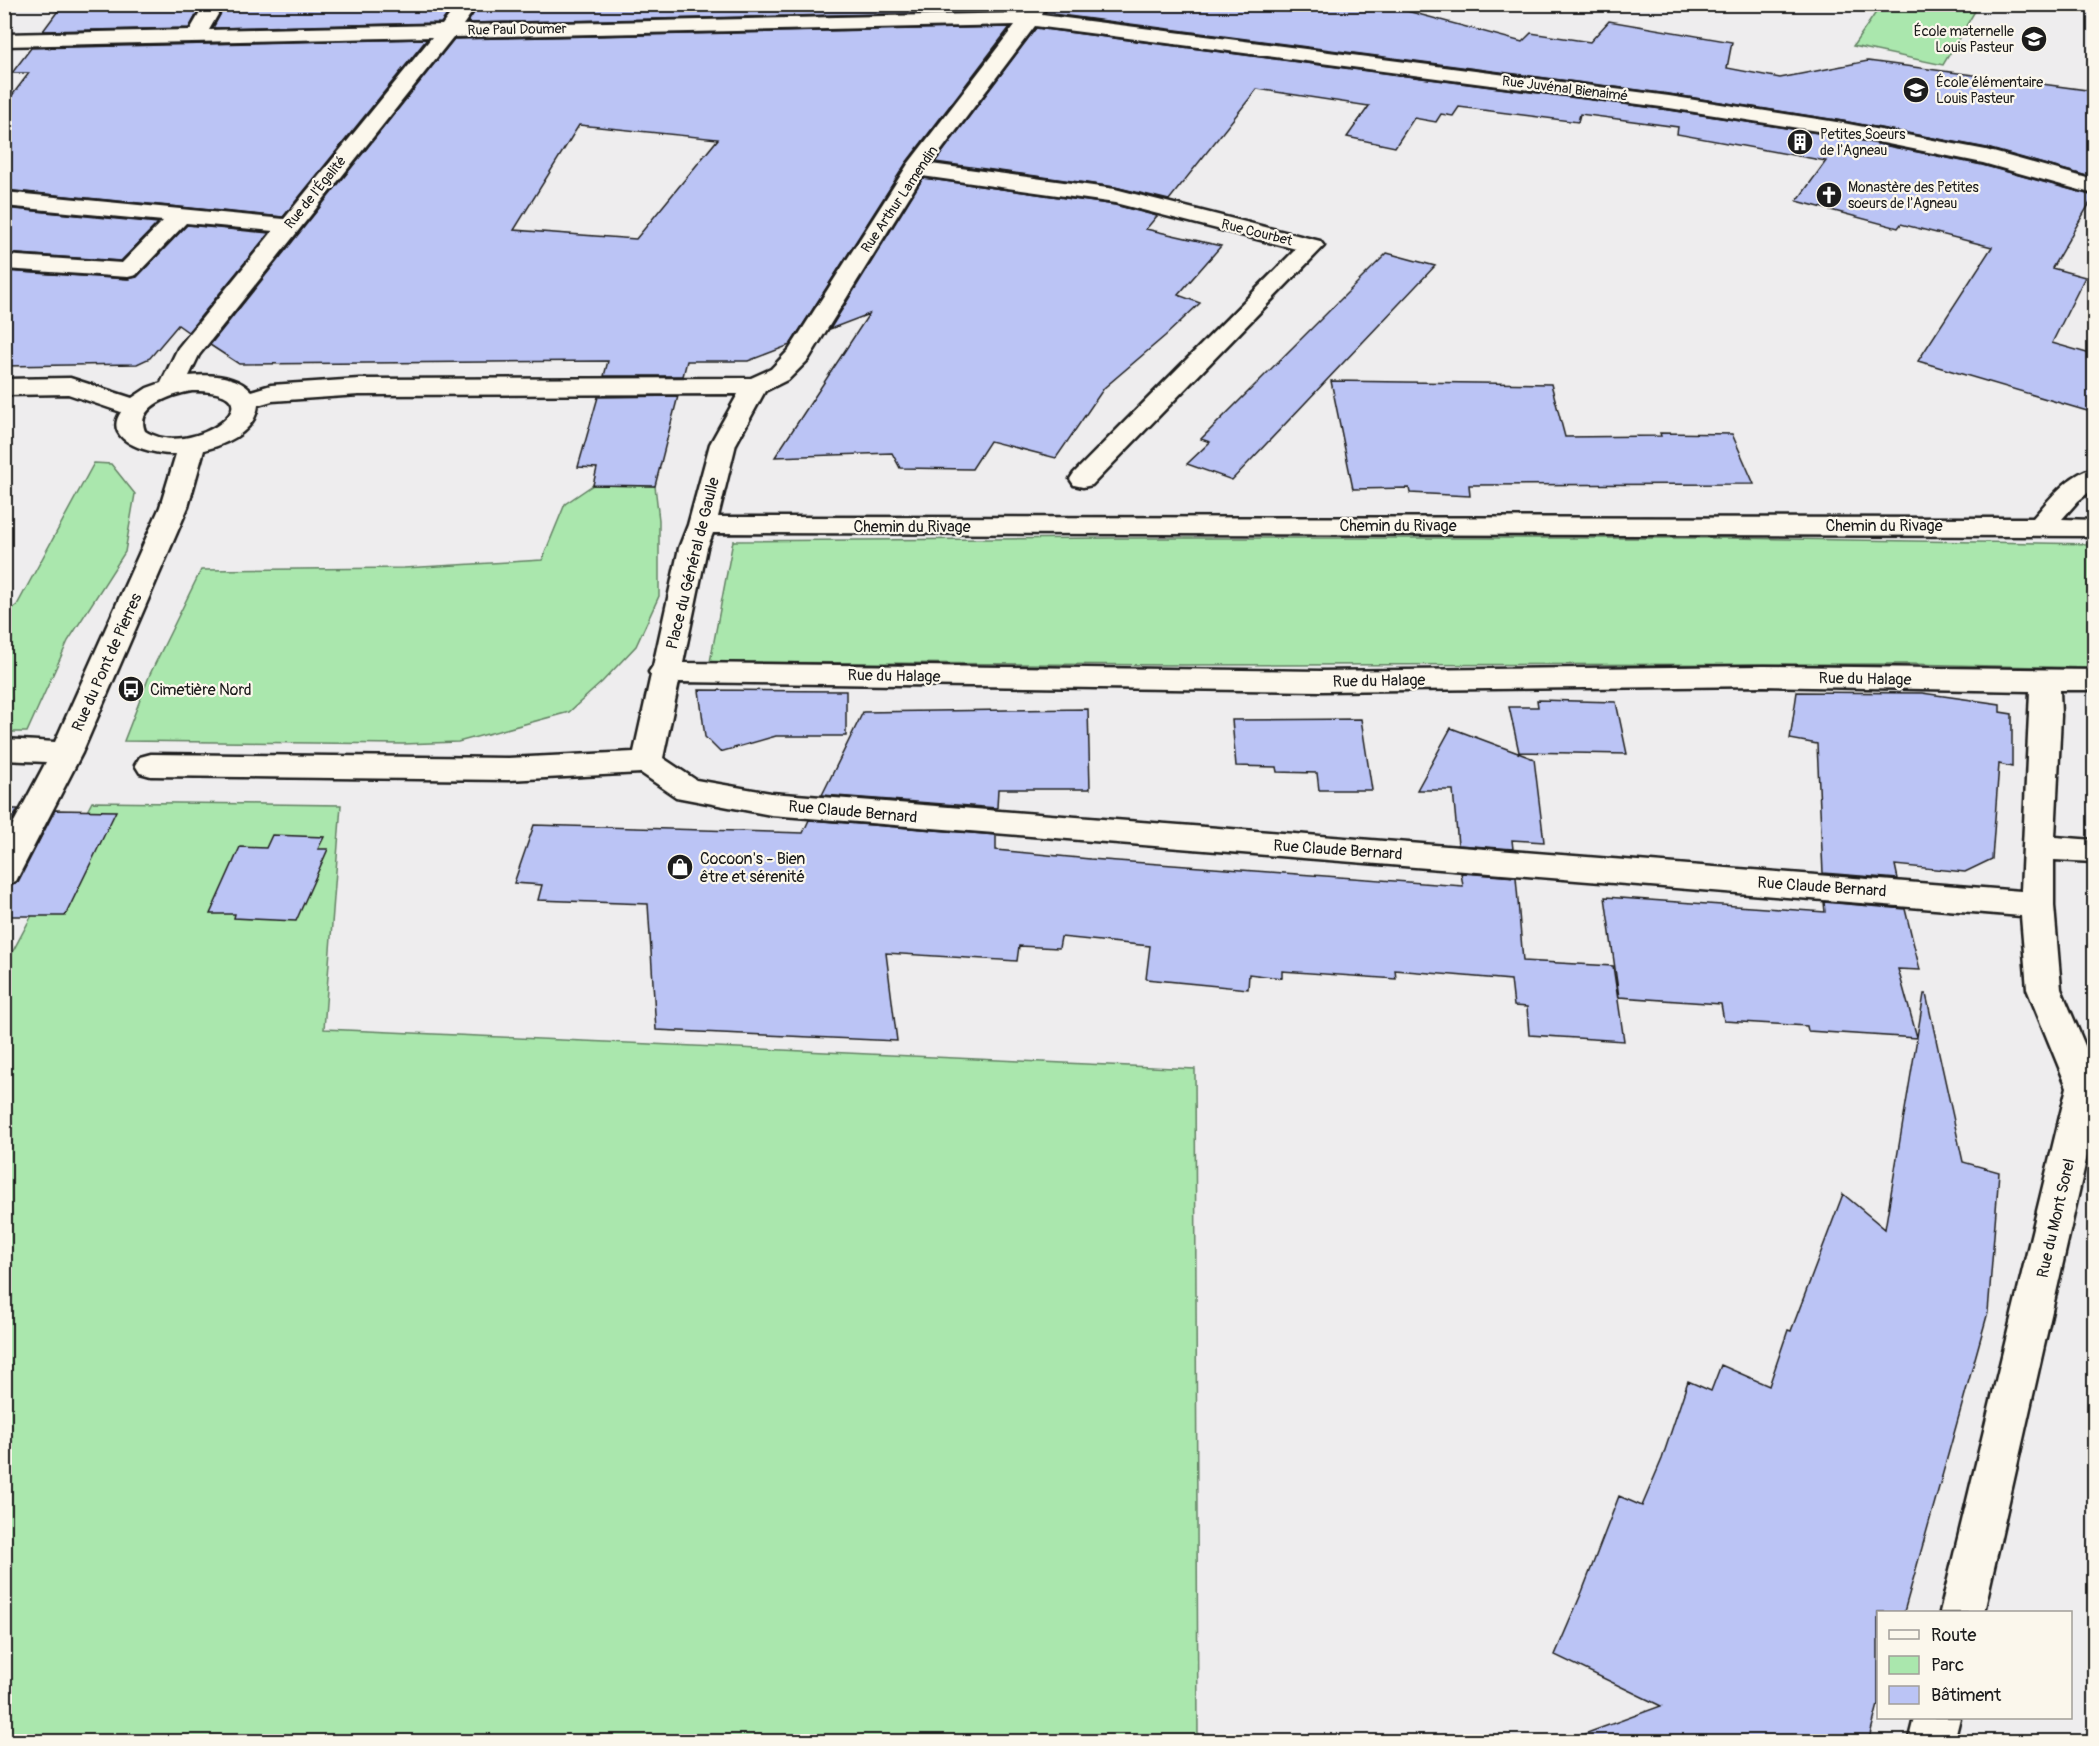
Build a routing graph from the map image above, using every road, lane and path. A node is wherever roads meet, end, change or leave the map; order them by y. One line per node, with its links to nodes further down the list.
1 (215, 4): 5 (street)
2 (469, 4): 4 (street, Rue de l'Égalité)
3 (1034, 12): 4 (street, Rue Paul Doumer); 7 (street, Rue Arthur Lamendin); 8 (street, Rue Juvénal Bienaimé)
4 (447, 30): 5 (street, Rue Paul Doumer); 11 (street, Rue de l'Égalité)
5 (196, 36): 6 (street, Rue Paul Doumer)
6 (4, 40)
7 (916, 169): 13 (street, Rue Arthur Lamendin); 20 (street, Rue Courbet)
8 (2094, 187)
9 (4, 200): 10 (street)
10 (180, 216): 11 (street); 12 (street)
11 (288, 226): 15 (street, Rue de l'Égalité)
12 (4, 262)
13 (755, 386): 16 (street); 23 (street, Place du Général de Gaulle)
14 (4, 387): 17 (street)
15 (172, 387): 16 (street); 17 (street)
16 (246, 400): 18 (street)
17 (135, 408): 18 (street)
18 (192, 444): 28 (street, Rue du Pont de Pierres)
19 (2094, 476): 21 (street)
20 (1083, 478)
21 (2041, 526): 22 (street, Chemin du Rivage); 23 (street, Chemin du Rivage)
22 (2094, 528)
23 (697, 536): 24 (street, Place du Général de Gaulle)
24 (667, 660): 26 (street, Rue du Halage); 29 (street, Place du Général de Gaulle)
25 (2094, 680): 26 (street, Rue du Halage)
26 (2045, 681): 31 (street, Rue du Mont Sorel)
27 (4, 749): 28 (street)
28 (66, 753): 33 (street, Rue du Pont de Pierres)
29 (647, 762): 30 (street); 34 (street, Rue Claude Bernard)
30 (151, 765)
31 (2038, 848): 32 (street); 34 (street, Rue du Mont Sorel)
32 (2094, 851)
33 (4, 873)
34 (2037, 906): 35 (street, Rue du Mont Sorel)
35 (2090, 1091): 36 (street, Rue du Mont Sorel)
36 (1962, 1611)
37 (1937, 1719): 38 (street)
38 (1931, 1742)

